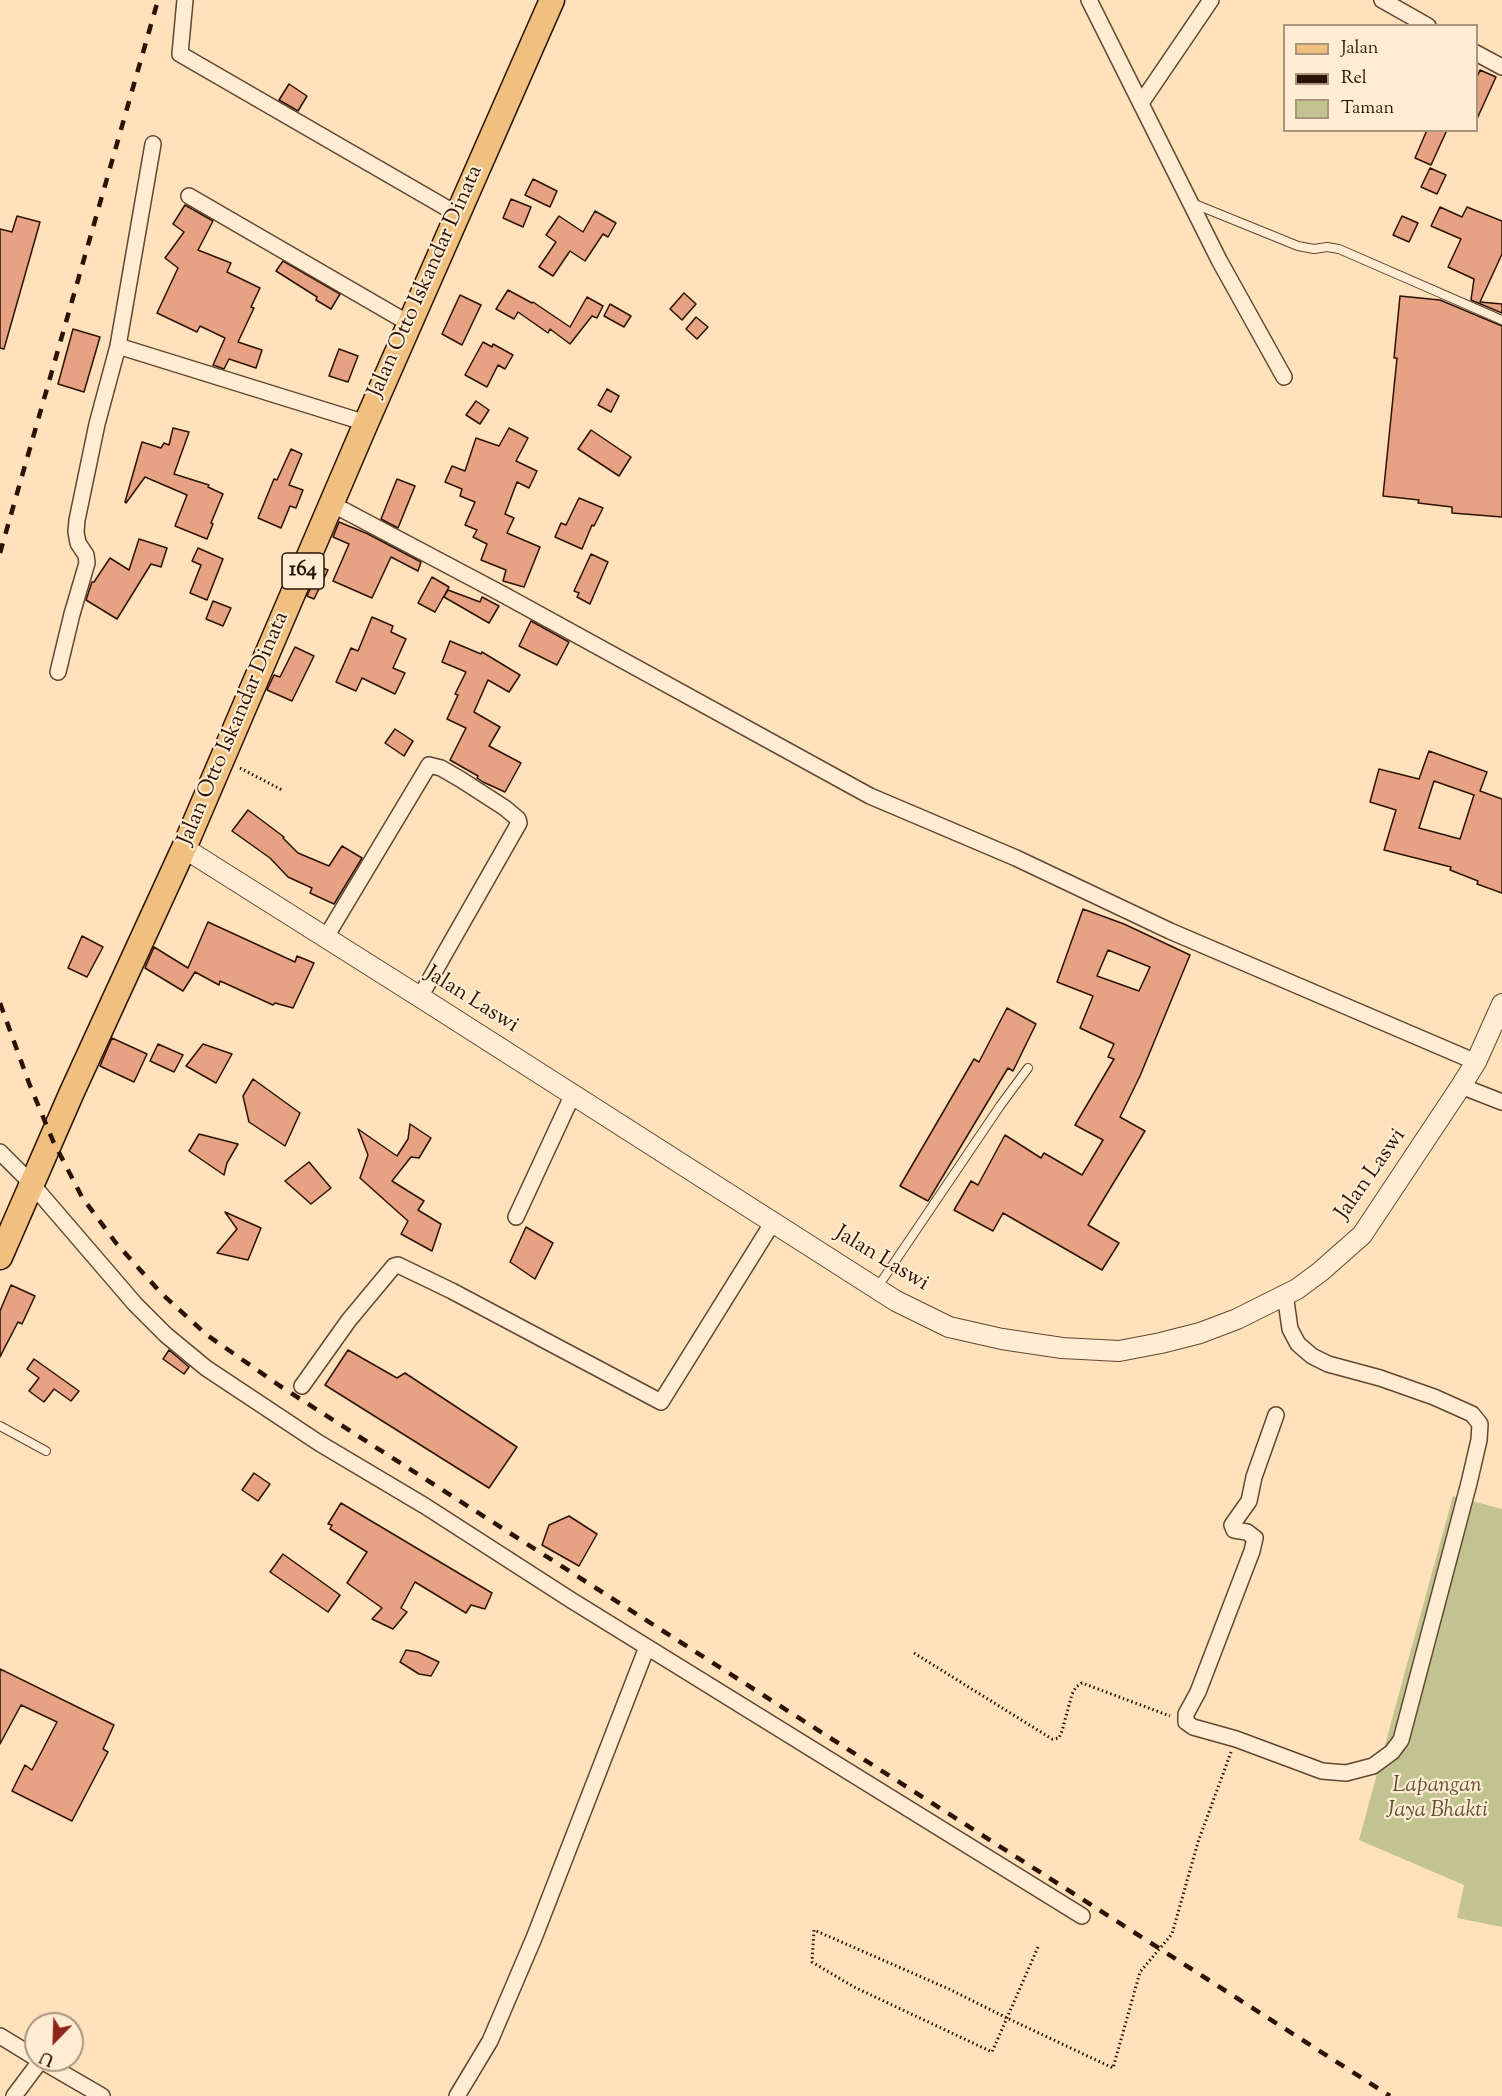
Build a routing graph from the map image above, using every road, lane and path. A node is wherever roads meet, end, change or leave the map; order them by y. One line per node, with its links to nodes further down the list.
1 (184, 0): 13 (street)
2 (552, 0): 13 (main road, Jalan Otto Iskandar Dinata / 164)
3 (1089, 0): 9 (street)
4 (1211, 0): 9 (street)
5 (1382, 0): 6 (street)
6 (1424, 24)
7 (1478, 54): 8 (street)
8 (1502, 67)
9 (1141, 103): 12 (street)
10 (153, 144): 16 (street)
11 (189, 196): 15 (street)
12 (1190, 202): 14 (lane); 17 (street)
13 (457, 214): 15 (main road, Jalan Otto Iskandar Dinata / 164)
14 (1502, 320)
15 (410, 324): 18 (main road, Jalan Otto Iskandar Dinata / 164)
16 (118, 346): 18 (street); 20 (street)
17 (1284, 377)
18 (366, 423): 19 (main road, Jalan Otto Iskandar Dinata / 164)
19 (332, 504): 21 (main road, Jalan Otto Iskandar Dinata / 164); 27 (street)
20 (58, 672)
21 (222, 758): 22 (path); 23 (main road, Jalan Otto Iskandar Dinata / 164)
22 (282, 789)
23 (184, 848): 24 (street, Jalan Laswi); 33 (main road, Jalan Otto Iskandar Dinata / 164)
24 (326, 937): 25 (street, Jalan Laswi); 25 (street)
25 (420, 997): 30 (street, Jalan Laswi)
26 (1502, 1004): 27 (street, Jalan Laswi)
27 (1476, 1062): 29 (street, Jalan Laswi)
28 (1028, 1068): 37 (lane)
29 (1461, 1086): 31 (street); 38 (street, Jalan Laswi)
30 (573, 1094): 34 (street); 35 (street, Jalan Laswi)
31 (1502, 1102)
32 (0, 1152): 33 (street)
33 (32, 1183): 36 (main road, Jalan Otto Iskandar Dinata / 164); 43 (street)
34 (516, 1217)
35 (773, 1222): 37 (street, Jalan Laswi); 39 (street)
36 (0, 1257)
37 (877, 1288): 38 (street, Jalan Laswi)
38 (1285, 1294): 46 (street)
39 (302, 1386)
40 (1276, 1415): 45 (street)
41 (0, 1426): 42 (lane)
42 (46, 1451)
43 (647, 1647): 47 (street); 56 (street)
44 (914, 1653): 45 (path)
45 (1186, 1722): 46 (street)
46 (1236, 1739): 49 (path)
47 (1082, 1916)
48 (1038, 1947): 49 (path)
49 (1007, 2018): 49 (path)
50 (0, 2036): 51 (street)
51 (24, 2051)
52 (31, 2072): 54 (street)
53 (61, 2072): 55 (street)
54 (14, 2096)
55 (102, 2096)
56 (457, 2096)

